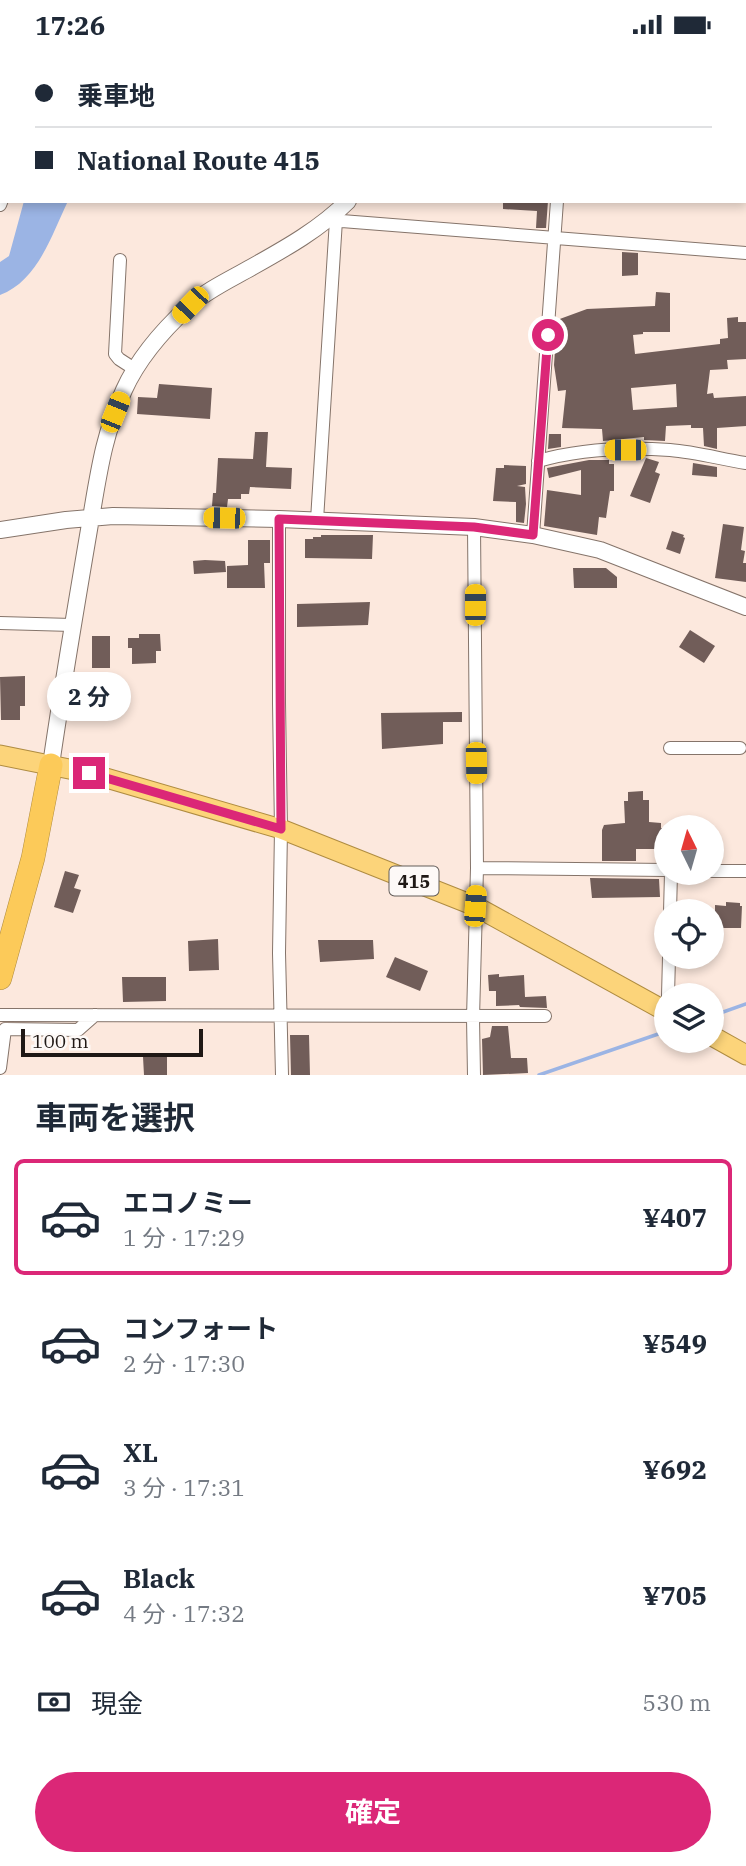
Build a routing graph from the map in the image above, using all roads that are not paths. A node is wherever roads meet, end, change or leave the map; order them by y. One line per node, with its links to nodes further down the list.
1 (346, 203): 3 (street)
2 (557, 203): 4 (street)
3 (333, 220): 4 (street); 7 (street); 12 (street)
4 (554, 238): 5 (street); 8 (street)
5 (746, 253)
6 (120, 260): 7 (street)
7 (135, 370): 10 (street)
8 (538, 461): 9 (street); 15 (street)
9 (746, 463)
10 (91, 517): 11 (street); 14 (street); 18 (street)
11 (279, 519): 12 (street); 23 (street)
12 (317, 520): 13 (street)
13 (474, 527): 15 (street); 24 (street)
14 (0, 530)
15 (533, 535): 16 (street)
16 (746, 607)
17 (0, 623): 18 (street)
18 (72, 625): 22 (street)
19 (670, 748): 20 (street)
20 (740, 748)
21 (0, 755): 22 (highway, 415)
22 (51, 765): 23 (highway, 415); 29 (highway)
23 (281, 829): 28 (highway, 415); 32 (street)
24 (477, 868): 27 (street); 28 (street)
25 (724, 871): 26 (street)
26 (746, 871)
27 (654, 872)
28 (475, 906): 30 (highway, 415); 35 (street)
29 (0, 978)
30 (654, 1004)
31 (95, 1015): 32 (street); 33 (street); 38 (street)
32 (282, 1015): 35 (street); 39 (street)
33 (0, 1016)
34 (545, 1016): 35 (street)
35 (473, 1018): 40 (street)
36 (724, 1043): 37 (highway)
37 (746, 1055)
38 (0, 1068)
39 (282, 1075)
40 (474, 1075)

